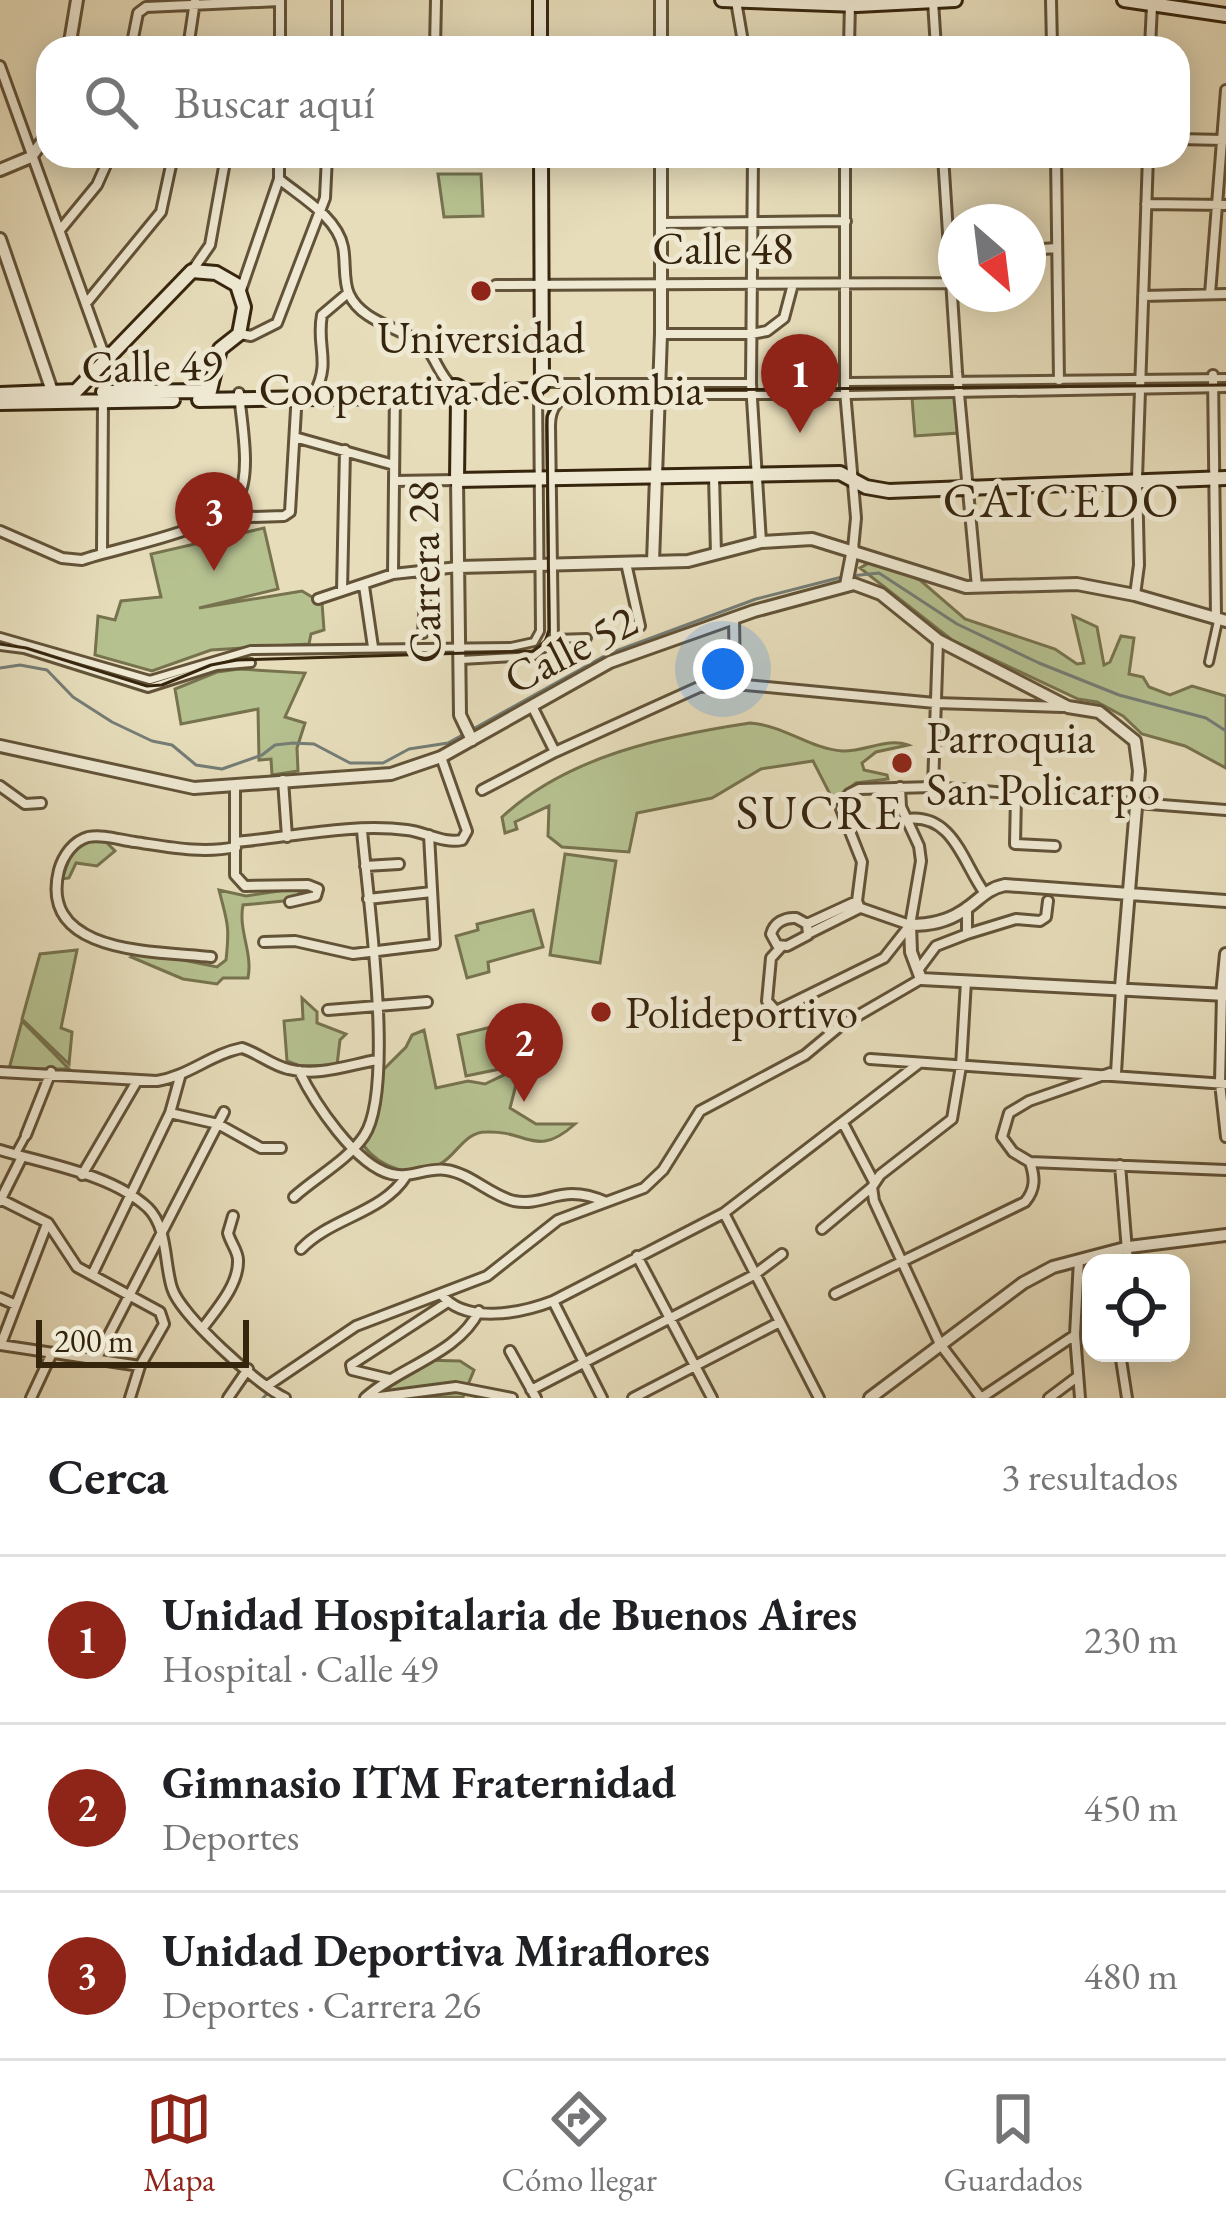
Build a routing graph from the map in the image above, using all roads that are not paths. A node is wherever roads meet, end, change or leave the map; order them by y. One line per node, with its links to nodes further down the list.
1 (77, 0): 18 (street)
2 (337, 0): 22 (street)
3 (436, 0): 23 (street)
4 (540, 0): 24 (main road)
5 (661, 0): 25 (street)
6 (722, 0): 11 (main road)
7 (955, 0): 13 (main road)
8 (1051, 0): 29 (street)
9 (1124, 0): 16 (main road)
10 (280, 1): 14 (street); 21 (street)
11 (736, 1): 12 (main road); 26 (street)
12 (756, 1): 15 (main road)
13 (933, 1): 15 (main road); 28 (street)
14 (195, 2): 19 (street); 20 (street)
15 (850, 2): 27 (street)
16 (1152, 6): 17 (main road); 30 (street)
17 (1226, 15)
18 (71, 36)
19 (133, 36)
20 (190, 36)
21 (280, 36)
22 (337, 36)
23 (435, 36)
24 (540, 36)
25 (661, 36)
26 (742, 36)
27 (849, 36)
28 (936, 36)
29 (1052, 36)
30 (1150, 36)
31 (0, 66): 36 (street)
32 (1226, 90): 34 (street)
33 (1190, 139): 34 (street)
34 (1224, 140): 53 (street)
35 (36, 150): 36 (street)
36 (31, 157): 49 (street); 58 (street)
37 (105, 168): 58 (street)
38 (170, 168): 77 (street)
39 (224, 168): 62 (street)
40 (279, 168): 50 (street)
41 (327, 168): 54 (street)
42 (541, 168): 71 (main road)
43 (661, 168): 57 (street)
44 (753, 168): 56 (street)
45 (845, 168): 55 (street)
46 (944, 168): 51 (street)
47 (1056, 168): 60 (street)
48 (1148, 168): 52 (street)
49 (0, 170)
50 (279, 179): 54 (street); 72 (street)
51 (948, 204)
52 (1146, 204): 53 (street); 76 (street)
53 (1221, 205): 74 (street)
54 (320, 212): 73 (street); 80 (street)
55 (846, 221): 56 (street); 66 (street)
56 (753, 222): 57 (street); 65 (street)
57 (660, 223): 68 (street)
58 (58, 231): 77 (street)
59 (0, 239): 100 (street)
60 (1057, 248): 61 (street); 87 (street)
61 (1046, 249)
62 (204, 256): 63 (street); 64 (main road)
63 (192, 272): 64 (main road); 83 (main road)
64 (216, 273): 72 (main road)
65 (752, 282): 68 (street, Calle 48); 69 (street, Calle 48); 82 (street)
66 (844, 283): 67 (street, Calle 48); 69 (street, Calle 48); 115 (street)
67 (938, 283)
68 (661, 284): 71 (street, Calle 48); 81 (street)
69 (793, 284): 82 (street)
70 (496, 285): 71 (street, Calle 48)
71 (542, 285): 92 (main road)
72 (241, 292): 80 (main road)
73 (347, 292): 97 (street); 98 (street)
74 (1210, 294): 75 (street); 76 (street)
75 (1226, 294)
76 (1143, 296): 91 (street)
77 (87, 302): 79 (street)
78 (952, 312): 93 (street)
79 (99, 332): 83 (street); 84 (street)
80 (239, 334): 86 (main road)
81 (661, 334): 82 (street); 95 (street)
82 (751, 334): 90 (street)
83 (124, 340): 84 (main road)
84 (105, 366): 96 (main road); 100 (main road, Calle 49); 104 (main road)
85 (1226, 378): 88 (street, Calle 49)
86 (214, 380): 96 (main road, Calle 49); 105 (main road, Calle 49)
87 (1059, 380): 91 (street, Calle 49); 93 (street, Calle 49)
88 (1213, 380): 91 (street, Calle 49); 94 (street, Calle 49); 110 (street)
89 (849, 382): 93 (street, Calle 49)
90 (751, 383): 95 (street, Calle 49); 103 (street)
91 (1140, 384): 93 (street, Calle 49); 118 (street)
92 (540, 386): 95 (street, Calle 49); 98 (main road, Calle 49); 114 (street)
93 (958, 386): 103 (street, Calle 49); 119 (street)
94 (1226, 388)
95 (660, 389): 103 (street, Calle 49); 111 (street); 114 (street, Calle 49)
96 (123, 392): 104 (main road, Calle 49)
97 (315, 392): 101 (main road, Calle 49); 102 (main road, Calle 49)
98 (454, 393): 101 (main road, Calle 49); 116 (main road, Carrera 28)
99 (0, 394): 100 (main road, Calle 49)
100 (53, 394)
101 (395, 394): 102 (main road, Calle 49); 109 (street)
102 (297, 395): 105 (main road, Calle 49); 107 (street)
103 (752, 396): 113 (street)
104 (103, 397): 105 (main road, Calle 49); 106 (main road, Calle 49); 124 (street)
105 (239, 397): 124 (street)
106 (0, 403)
107 (297, 437): 108 (street); 120 (street)
108 (345, 450): 109 (street); 137 (street)
109 (394, 465): 117 (street)
110 (1220, 474): 118 (main road); 141 (street)
111 (656, 476): 112 (main road); 114 (main road); 128 (street)
112 (714, 476): 113 (main road); 125 (street)
113 (757, 476): 115 (main road); 122 (street)
114 (545, 478): 116 (main road); 130 (street)
115 (852, 479): 119 (main road); 123 (street)
116 (457, 480): 117 (street); 131 (street, Carrera 28)
117 (394, 481): 133 (street)
118 (1137, 483): 119 (main road); 138 (street)
119 (969, 488): 136 (street)
120 (251, 517)
121 (0, 531): 124 (street)
122 (760, 542): 123 (street); 125 (street)
123 (853, 549): 126 (street); 129 (street)
124 (102, 553)
125 (716, 554): 128 (street)
126 (874, 556): 129 (street); 136 (street)
127 (626, 562): 128 (street); 130 (street); 142 (street)
128 (653, 562)
129 (850, 564): 134 (street)
130 (546, 565): 131 (street); 145 (street); 149 (street)
131 (458, 567): 132 (street); 149 (street, Carrera 28)
132 (427, 569): 133 (street); 143 (street)
133 (393, 574): 135 (street)
134 (847, 582): 140 (street, Calle 52); 146 (street)
135 (364, 586): 137 (street); 148 (street)
136 (977, 587): 138 (street)
137 (342, 591): 139 (street)
138 (1135, 595): 141 (street)
139 (318, 599)
140 (734, 618): 152 (street); 154 (street, Calle 52)
141 (1220, 618): 150 (street)
142 (640, 626)
143 (423, 633)
144 (587, 638): 145 (street)
145 (554, 639): 149 (street)
146 (938, 640): 153 (street); 155 (street)
147 (0, 642): 148 (street); 151 (street)
148 (373, 647): 149 (street)
149 (460, 653): 156 (street, Carrera 28)
150 (1209, 662)
151 (251, 663)
152 (735, 684): 153 (street); 158 (street)
153 (935, 703): 155 (street); 164 (street)
154 (532, 706): 156 (street, Calle 52); 158 (street)
155 (1068, 707): 168 (street)
156 (469, 735): 159 (street, Calle 52)
157 (0, 746): 161 (street, Calle 52)
158 (555, 752): 165 (street)
159 (441, 757): 160 (street, Calle 52); 172 (street)
160 (283, 780): 161 (street, Calle 52); 173 (street)
161 (235, 784): 174 (street)
162 (0, 786): 167 (street)
163 (900, 787): 164 (street); 170 (street); 185 (street)
164 (932, 787): 166 (street)
165 (482, 790)
166 (1016, 795): 168 (street); 175 (street)
167 (41, 803)
168 (1135, 804): 169 (street); 180 (street)
169 (1226, 810)
170 (907, 819): 179 (street); 187 (street)
171 (362, 830): 172 (street); 173 (street); 177 (street)
172 (429, 835): 178 (street)
173 (287, 837): 174 (street)
174 (236, 845): 184 (street); 194 (street)
175 (1055, 846)
176 (399, 864): 177 (street)
177 (365, 866): 181 (street)
178 (432, 892): 181 (street); 192 (street)
179 (984, 892): 180 (street); 186 (street)
180 (1128, 895): 183 (street); 197 (street)
181 (368, 898): 192 (street)
182 (1048, 901): 189 (street)
183 (1226, 901)
184 (290, 902)
185 (858, 904): 187 (street); 188 (street)
186 (967, 908): 187 (street); 189 (street)
187 (910, 926): 191 (street); 195 (street)
188 (807, 930): 191 (street); 191 (street)
189 (968, 934): 195 (street)
190 (264, 943): 192 (street)
191 (781, 947)
192 (373, 952): 200 (street)
193 (1226, 955): 198 (street)
194 (211, 957)
195 (920, 974): 196 (street); 232 (street)
196 (966, 978): 197 (street); 205 (street)
197 (1121, 987): 198 (street); 209 (street)
198 (1224, 995): 212 (street)
199 (428, 1002): 200 (street)
200 (377, 1004): 201 (street); 203 (street)
201 (328, 1010)
202 (870, 1059): 204 (street)
203 (377, 1060): 206 (street); 220 (street)
204 (918, 1064): 205 (street); 215 (street)
205 (961, 1066): 209 (street); 228 (street)
206 (299, 1071): 210 (street); 220 (street)
207 (0, 1072): 208 (street)
208 (51, 1072): 211 (street); 217 (street)
209 (1113, 1073): 212 (street); 223 (street)
210 (180, 1077): 211 (street); 214 (street)
211 (137, 1081): 226 (street)
212 (1223, 1083): 218 (street)
213 (224, 1112): 216 (street)
214 (170, 1114): 216 (street); 229 (street)
215 (843, 1123): 228 (street); 233 (street)
216 (218, 1124): 219 (street); 237 (street)
217 (26, 1135): 222 (street)
218 (1226, 1137)
219 (281, 1148)
220 (354, 1148): 227 (street); 230 (street)
221 (0, 1150): 222 (street)
222 (18, 1156): 226 (street); 231 (street)
223 (1030, 1162): 224 (street); 244 (street)
224 (1120, 1165): 225 (street); 240 (street)
225 (1226, 1170)
226 (82, 1175): 229 (street)
227 (406, 1176): 232 (street); 239 (street)
228 (873, 1184): 236 (street); 244 (street)
229 (131, 1197): 237 (street); 245 (street)
230 (294, 1197)
231 (0, 1199): 235 (street)
232 (607, 1203): 250 (street)
233 (724, 1213): 242 (street); 246 (street)
234 (233, 1216): 256 (street)
235 (48, 1223): 245 (street); 252 (street)
236 (822, 1229)
237 (161, 1232): 247 (street); 256 (street)
238 (1226, 1235): 240 (street)
239 (301, 1249)
240 (1121, 1253): 243 (street)
241 (782, 1254): 246 (street)
242 (637, 1256): 251 (street); 254 (street)
243 (1079, 1260): 257 (street); 258 (street)
244 (902, 1262): 248 (street); 258 (street)
245 (92, 1275): 247 (street)
246 (754, 1275): 254 (street); 255 (street)
247 (130, 1294): 262 (street); 265 (street)
248 (835, 1294)
249 (0, 1298): 252 (street)
250 (445, 1298): 253 (street); 269 (street); 270 (street)
251 (553, 1301): 253 (street); 264 (street)
252 (16, 1305): 259 (street)
253 (479, 1311): 269 (street)
254 (670, 1318): 264 (street); 266 (street)
255 (778, 1323): 266 (street); 284 (street)
256 (202, 1329): 267 (street)
257 (1075, 1335): 268 (street); 273 (street)
258 (940, 1344): 273 (street); 285 (street)
259 (0, 1345): 261 (street)
260 (510, 1351): 272 (street)
261 (52, 1353): 262 (street); 274 (street)
262 (97, 1358): 265 (street)
263 (1121, 1362): 288 (street)
264 (584, 1363): 272 (street); 281 (street)
265 (140, 1366): 275 (street)
266 (695, 1366): 282 (street); 283 (street)
267 (248, 1369): 270 (street); 276 (street)
268 (1078, 1376): 286 (street); 287 (street)
269 (389, 1379): 278 (street)
270 (267, 1387): 277 (street)
271 (478, 1389): 278 (street); 279 (street); 280 (street)
272 (533, 1394)
273 (977, 1396)
274 (31, 1398)
275 (130, 1398)
276 (228, 1398)
277 (281, 1398)
278 (375, 1398)
279 (470, 1398)
280 (512, 1398)
281 (602, 1398)
282 (633, 1398)
283 (712, 1398)
284 (818, 1398)
285 (870, 1398)
286 (1049, 1398)
287 (1080, 1398)
288 (1127, 1398)

